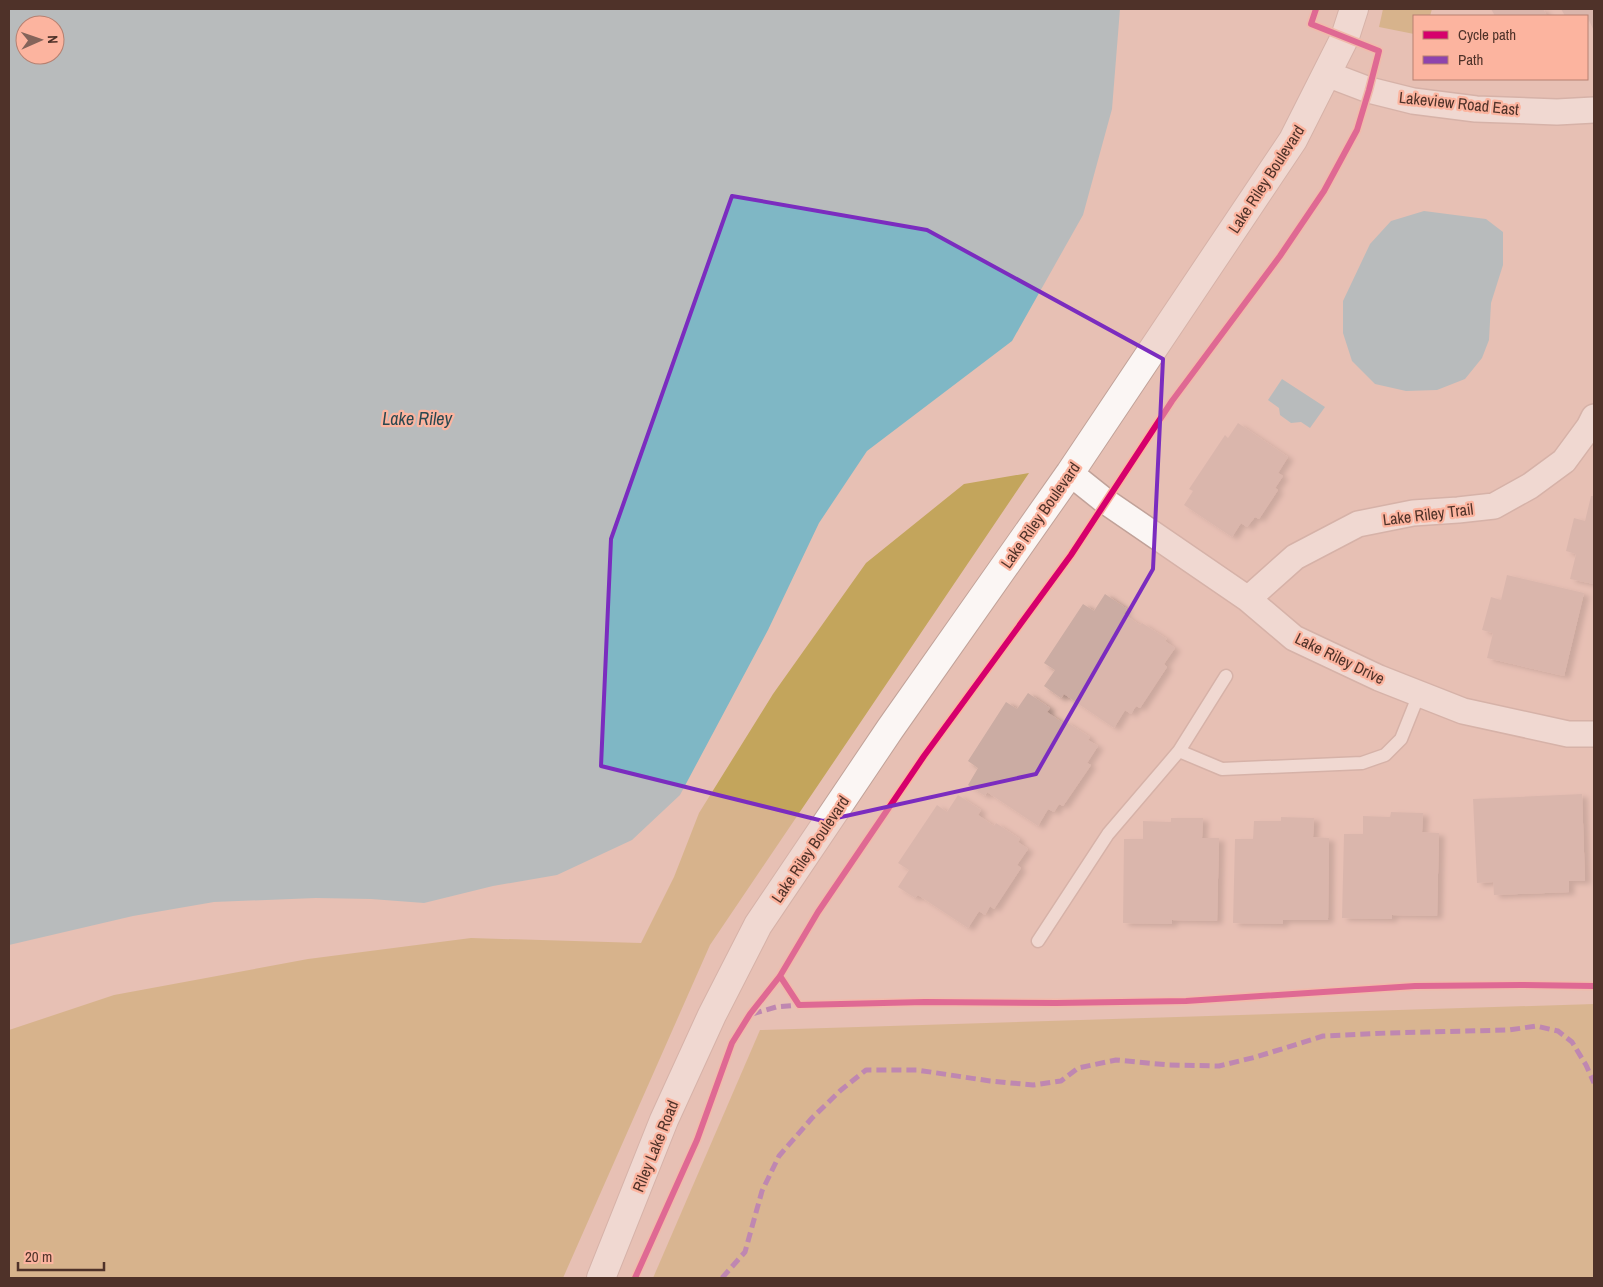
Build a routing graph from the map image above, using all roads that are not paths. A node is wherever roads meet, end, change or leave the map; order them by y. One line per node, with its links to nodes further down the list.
1 (1354, 9): 2 (street, Lake Riley Boulevard)
2 (1327, 74): 3 (street, Lakeview Road East); 5 (street, Lake Riley Boulevard)
3 (1594, 110)
4 (1594, 416): 6 (street, Lake Riley Trail)
5 (1070, 473): 6 (street, Lake Riley Drive); 12 (street, Lake Riley Boulevard)
6 (1248, 599): 8 (street, Lake Riley Drive)
7 (1226, 676): 10 (lane)
8 (1419, 694): 9 (street, Lake Riley Drive); 10 (lane)
9 (1594, 734)
10 (1179, 751): 11 (lane)
11 (1038, 942)
12 (712, 1015): 13 (street, Riley Lake Road)
13 (601, 1278)

